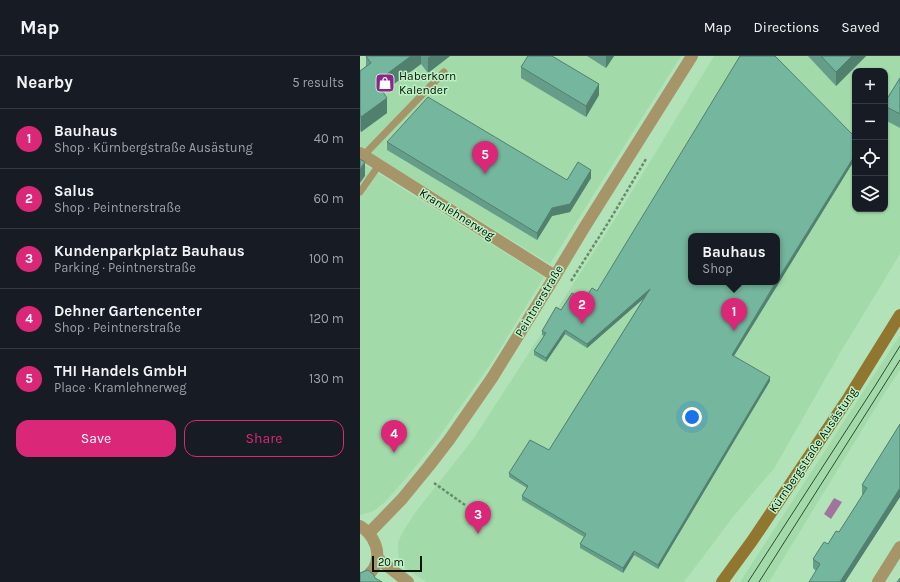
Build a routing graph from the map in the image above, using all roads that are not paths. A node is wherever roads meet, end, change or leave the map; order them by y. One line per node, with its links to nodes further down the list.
1 (692, 56): 6 (street, Peintnerstraße)
2 (444, 72): 3 (lane)
3 (362, 154): 4 (street, Kramlehnerweg)
4 (379, 165): 5 (lane); 6 (street, Kramlehnerweg)
5 (360, 192)
6 (555, 276): 8 (street, Peintnerstraße)
7 (900, 315): 13 (main road, Kürnbergstraße Ausästung)
8 (365, 529): 10 (street)
9 (900, 547): 14 (street)
10 (377, 558): 11 (street); 12 (street)
11 (365, 580)
12 (408, 582)
13 (722, 582)
14 (878, 582)

